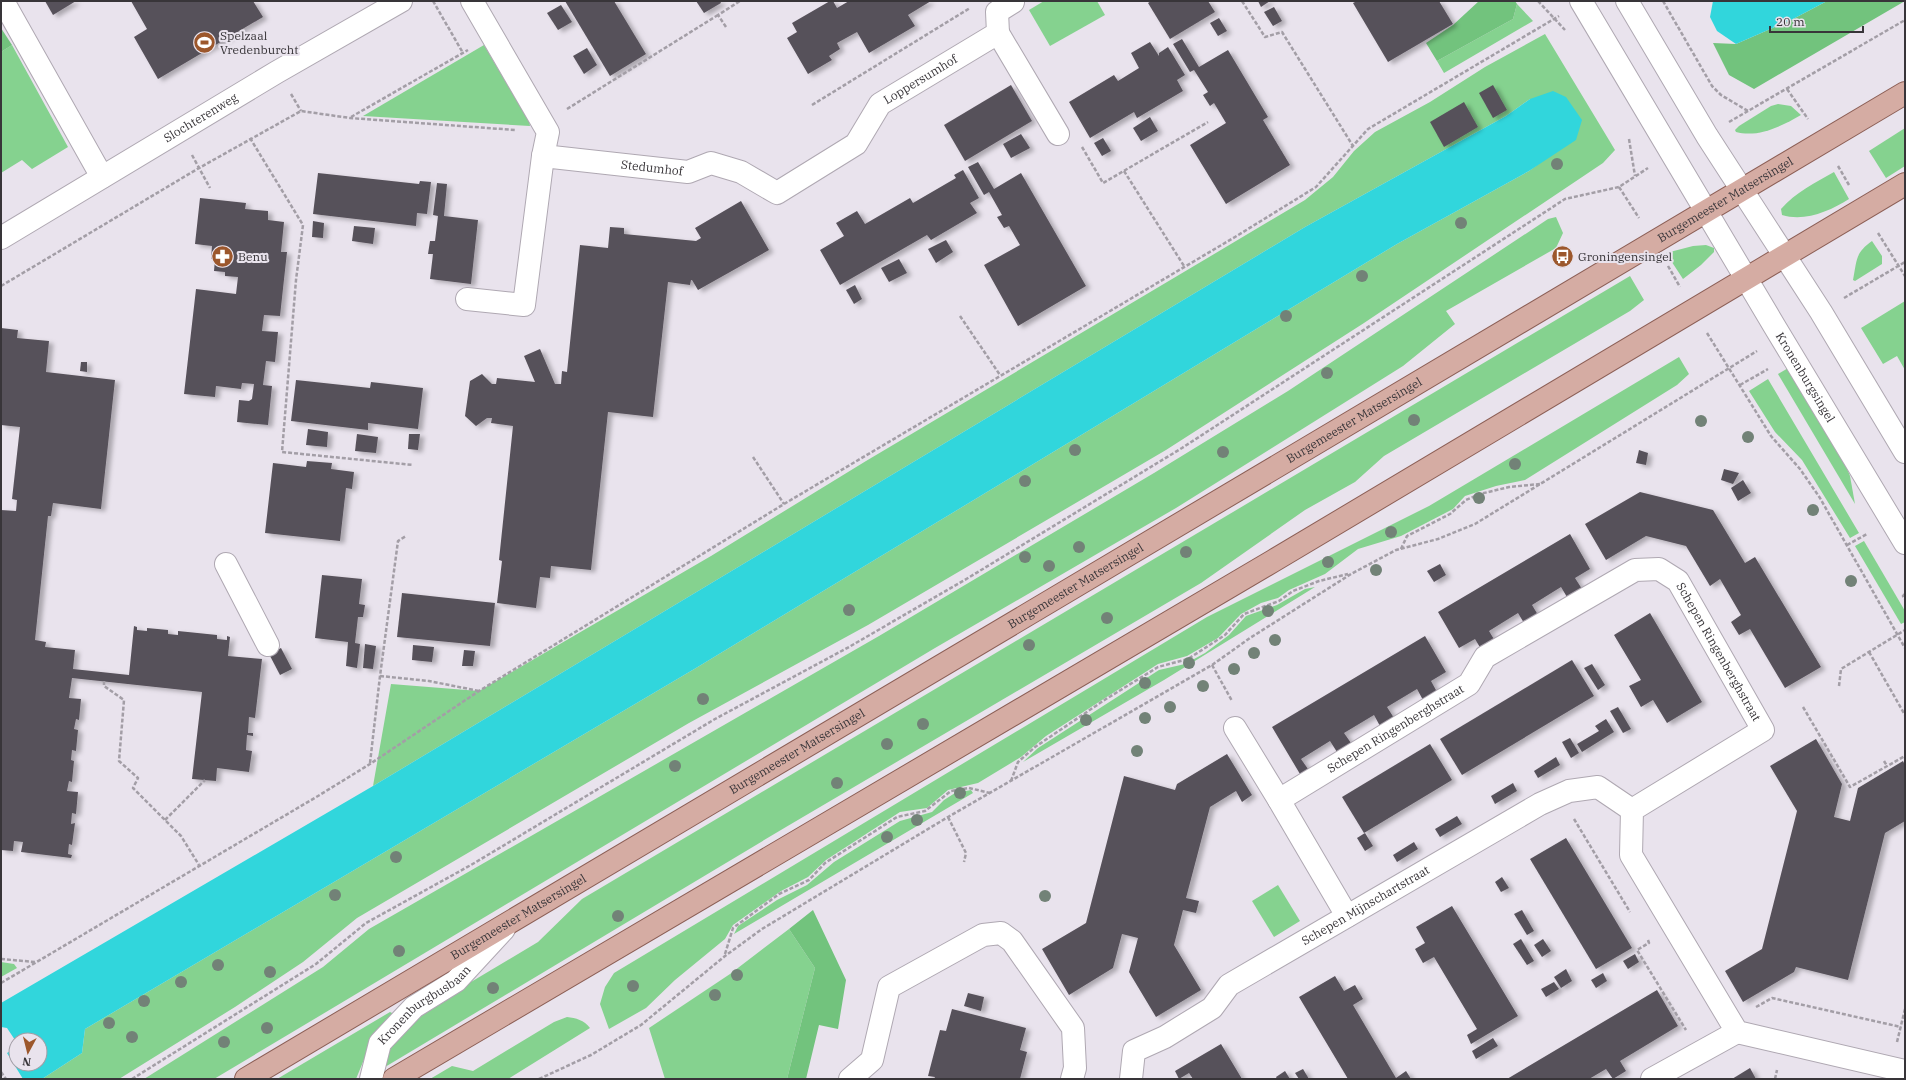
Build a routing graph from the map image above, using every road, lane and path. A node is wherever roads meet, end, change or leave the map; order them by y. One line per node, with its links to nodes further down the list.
1 (2, 1): 32 (street)
2 (401, 1): 23 (street, Slochterenweg)
3 (432, 1): 16 (path)
4 (472, 1): 15 (street)
5 (740, 1): 11 (path)
6 (1242, 1): 27 (path)
7 (1627, 1): 36 (street)
8 (1663, 1): 17 (path)
9 (1581, 2): 27 (path); 28 (street)
10 (1009, 4): 14 (street); 19 (path)
11 (718, 15): 13 (path); 22 (path)
12 (1905, 20): 17 (path)
13 (726, 27)
14 (998, 33): 24 (street); 37 (street, Loppersumhof)
15 (491, 36): 16 (path); 22 (street)
16 (463, 53): 20 (path)
17 (1787, 89): 26 (path)
18 (1905, 93): 26 (main road, Burgemeester Matsersingel)
19 (812, 105)
20 (350, 118): 22 (path); 25 (path)
21 (1208, 122): 31 (path)
22 (545, 128): 29 (street)
23 (178, 131): 30 (path); 32 (street, Slochterenweg)
24 (1058, 134): 31 (path)
25 (250, 138): 30 (path); 60 (path)
26 (1823, 142): 36 (main road, Burgemeester Matsersingel); 38 (path)
27 (1353, 146): 44 (path)
28 (1673, 154): 34 (path); 39 (street)
29 (543, 156): 37 (street, Stedumhof); 49 (street)
30 (199, 168): 35 (path); 48 (path)
31 (1124, 171): 44 (path)
32 (102, 177): 40 (street, Slochterenweg)
33 (1905, 184): 38 (main road)
34 (1619, 187): 41 (path); 113 (path)
35 (210, 188)
36 (1740, 190): 39 (main road, Burgemeester Matsersingel); 42 (street)
37 (777, 193)
38 (1863, 208): 42 (main road); 45 (path)
39 (1706, 211): 41 (main road, Burgemeester Matsersingel); 47 (street, Kronenburgsingel)
40 (1, 238)
41 (1654, 242): 50 (path); 101 (main road, Burgemeester Matsersingel)
42 (1784, 256): 47 (main road); 51 (street)
43 (1905, 262): 45 (path)
44 (1184, 266): 55 (path)
45 (1898, 266): 46 (path); 51 (path)
46 (1905, 276)
47 (1746, 280): 50 (main road); 53 (street, Kronenburgsingel)
48 (1, 286)
49 (467, 299)
50 (1693, 310): 54 (path); 116 (main road)
51 (1821, 312): 58 (street)
52 (960, 316): 55 (path)
53 (1780, 337): 54 (path); 65 (street, Kronenburgsingel)
54 (1729, 368): 57 (path); 61 (path)
55 (1000, 374): 62 (path)
56 (1771, 375): 57 (path)
57 (1740, 385): 66 (path)
58 (1905, 452)
59 (752, 456): 62 (path)
60 (413, 464)
61 (1540, 484): 67 (path); 67 (path)
62 (784, 504): 81 (path)
63 (1871, 532): 66 (path)
64 (406, 536): 78 (path)
65 (1905, 543)
66 (1847, 545): 73 (path)
67 (1401, 549): 69 (path)
68 (226, 564): 74 (street)
69 (1350, 574): 77 (path); 90 (path)
70 (1905, 594): 71 (path)
71 (1905, 599)
72 (1905, 630): 73 (path)
73 (1897, 634): 75 (path); 76 (path)
74 (268, 645)
75 (1905, 648)
76 (1869, 652): 80 (path); 83 (path)
77 (1212, 665): 84 (path); 90 (path)
78 (380, 676): 81 (path); 87 (path)
79 (104, 681): 96 (path)
80 (1839, 686)
81 (479, 691): 87 (path)
82 (1803, 707): 88 (path)
83 (1905, 715)
84 (1235, 728): 93 (street)
85 (1905, 756): 88 (path)
86 (1884, 761): 88 (path)
87 (370, 764): 98 (path)
88 (1887, 766)
89 (205, 780): 96 (path)
90 (1011, 781): 91 (path)
91 (990, 793): 95 (path); 103 (path)
92 (1559, 796): 94 (street, Schepen Mijnschartstraat); 99 (street, Schepen Mijnschartstraat); 100 (path)
93 (1279, 800): 94 (street, Schepen Ringenberghstraat); 99 (street)
94 (1632, 810): 107 (street)
95 (948, 817): 97 (path); 103 (path)
96 (165, 820): 98 (path)
97 (964, 862)
98 (199, 865): 105 (path)
99 (1347, 916): 120 (street, Schepen Mijnschartstraat)
100 (1633, 916)
101 (510, 922): 114 (main road, Burgemeester Matsersingel); 115 (street, Kronenburgbusbaan)
102 (1645, 936): 109 (path)
103 (725, 956): 117 (path)
104 (1, 959): 105 (path)
105 (35, 962): 106 (path)
106 (1, 983)
107 (1734, 1026): 108 (path); 109 (street); 110 (street)
108 (1901, 1027)
109 (1699, 1053): 121 (street)
110 (1905, 1071)
111 (1, 1072): 112 (path)
112 (6, 1079)
113 (132, 1079)
114 (246, 1079)
115 (371, 1079)
116 (394, 1079)
117 (539, 1079)
118 (850, 1079): 119 (street)
119 (1072, 1079)
120 (1131, 1079)
121 (1652, 1079)

